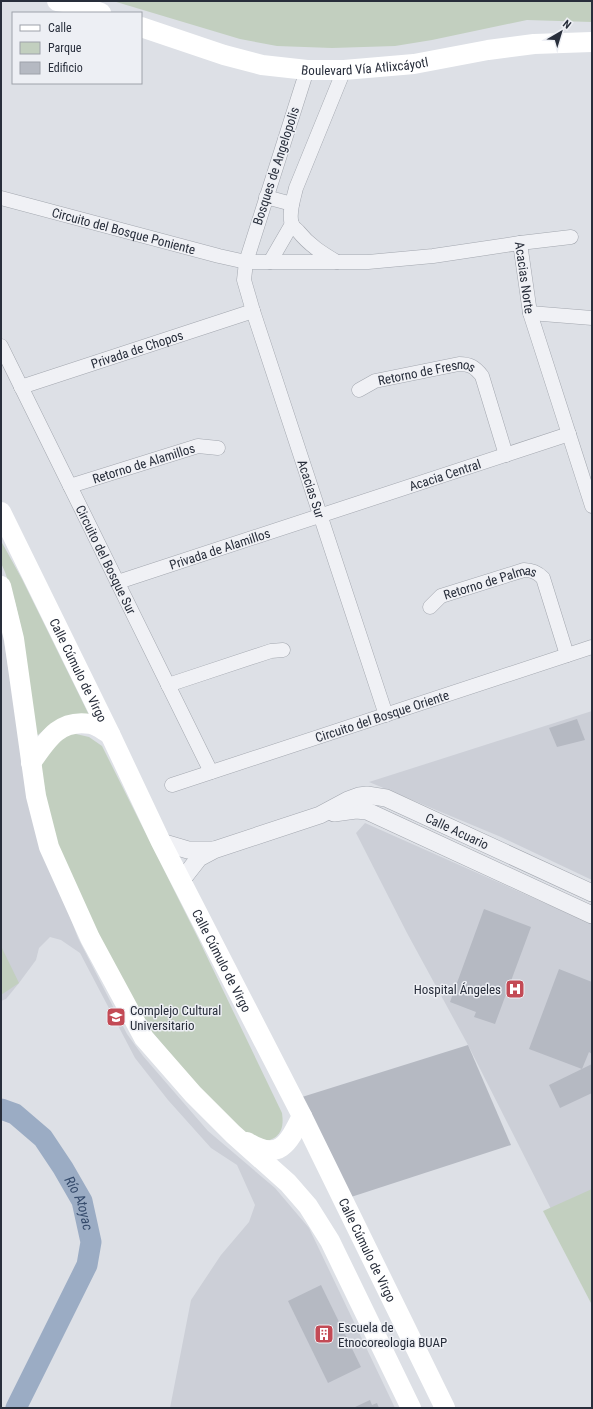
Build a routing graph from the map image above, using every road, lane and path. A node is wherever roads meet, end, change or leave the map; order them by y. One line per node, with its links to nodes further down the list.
1 (57, 1): 2 (main road)
2 (98, 12)
3 (142, 27): 5 (main road, Boulevard Vía Atlixcáyotl)
4 (592, 42): 6 (main road, Boulevard Vía Atlixcáyotl)
5 (307, 70): 6 (main road, Boulevard Vía Atlixcáyotl); 7 (street, Bosques de Angelopolis)
6 (344, 70): 9 (street, Bosques de Angelopolis)
7 (266, 197): 9 (street); 13 (street, Bosques de Angelopolis)
8 (1, 198): 13 (street, Circuito del Bosque Poniente)
9 (292, 204): 10 (street, Bosques de Angelopolis)
10 (292, 224): 14 (street); 15 (street)
11 (570, 237): 12 (street)
12 (520, 243): 15 (street, Acacias Norte); 17 (street, Acacias Norte)
13 (246, 262): 14 (street, Acacias Norte); 16 (street, Acacias Sur)
14 (270, 262): 15 (street, Acacias Norte)
15 (337, 262)
16 (253, 311): 20 (street, Privada de Chopos); 28 (street, Acacias Sur)
17 (530, 313): 18 (street); 22 (street, Acacias Norte)
18 (592, 318)
19 (1, 346): 20 (street, Circuito del Bosque Sur)
20 (21, 387): 25 (street, Circuito del Bosque Sur)
21 (359, 390): 24 (street, Retorno de Fresnos)
22 (569, 434): 24 (street, Acacia Central); 26 (street, Acacias Norte)
23 (218, 448): 25 (street, Retorno de Alamillos)
24 (506, 455): 28 (street, Acacia Central)
25 (70, 486): 29 (street, Circuito del Bosque Sur)
26 (592, 506)
27 (1, 512): 37 (main road, Calle Cúmulo de Virgo)
28 (321, 516): 29 (street, Privada de Alamillos); 36 (street, Acacias Sur)
29 (118, 582): 35 (street, Circuito del Bosque Sur)
30 (1, 586): 38 (main road)
31 (430, 607): 34 (street, Retorno de Palmas)
32 (592, 647): 34 (street, Circuito del Bosque Oriente)
33 (283, 650): 35 (street)
34 (567, 655): 36 (street, Circuito del Bosque Oriente)
35 (168, 685): 39 (street, Circuito del Bosque Sur)
36 (386, 715): 39 (street, Circuito del Bosque Oriente)
37 (110, 734): 38 (main road); 42 (main road, Calle Cúmulo de Virgo)
38 (31, 762): 48 (main road)
39 (211, 772): 40 (street, Circuito del Bosque Oriente)
40 (172, 785)
41 (320, 815): 43 (street, Calle Acuario); 45 (street, Calle Acuario); 46 (street, Calle Acuario)
42 (161, 842): 43 (street, Calle Acuario); 44 (main road, Calle Cúmulo de Virgo)
43 (214, 850): 44 (street, Calle Acuario)
44 (181, 881): 47 (main road, Calle Cúmulo de Virgo)
45 (592, 893)
46 (592, 915)
47 (302, 1116): 48 (main road); 50 (main road, Calle Cúmulo de Virgo)
48 (233, 1134): 49 (main road)
49 (357, 1295): 50 (main road); 51 (main road)
50 (403, 1325): 52 (main road, Calle Cúmulo de Virgo)
51 (411, 1408)
52 (445, 1408)

